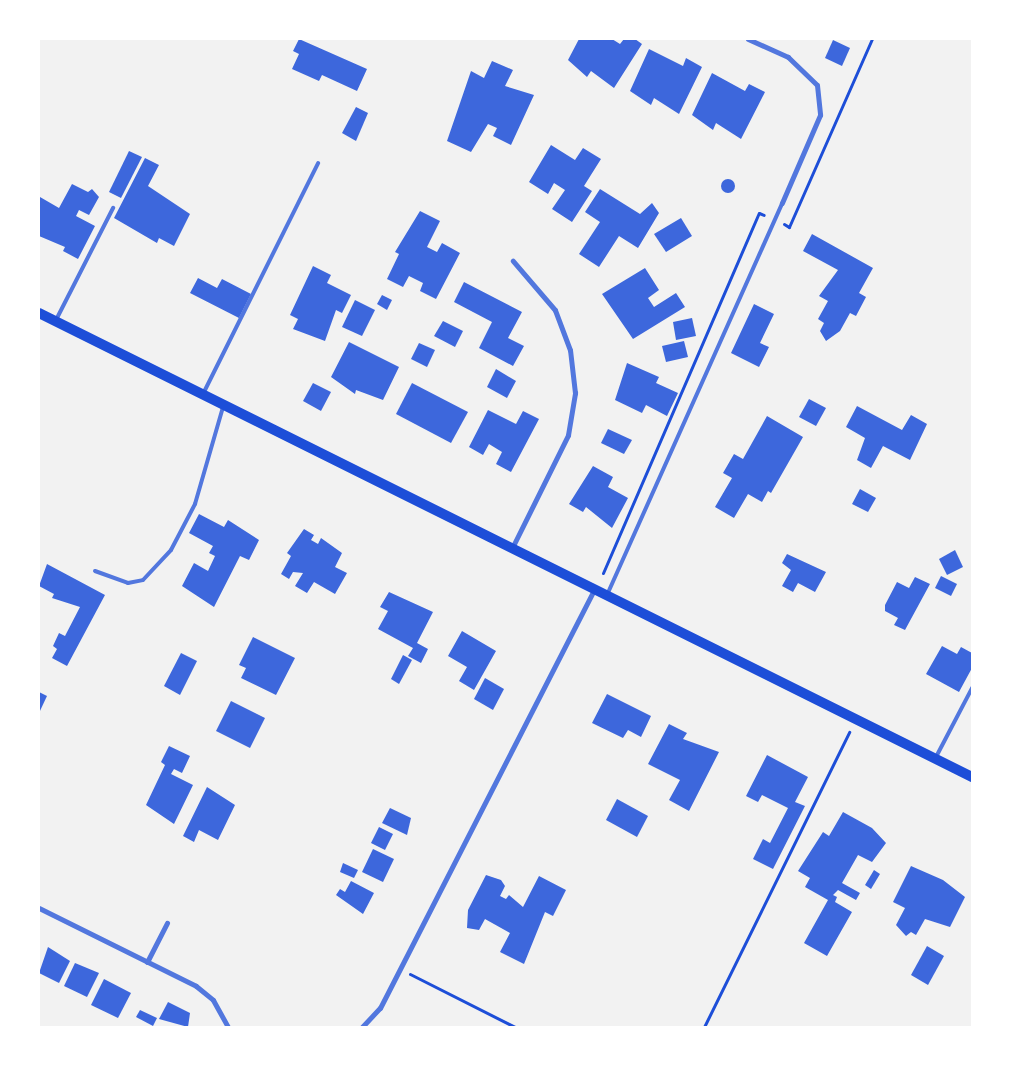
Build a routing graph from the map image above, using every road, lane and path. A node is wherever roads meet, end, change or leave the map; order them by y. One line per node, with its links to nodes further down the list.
1 (748, 39): 3 (street)
2 (318, 163): 8 (lane)
3 (782, 203): 13 (lane)
4 (113, 208): 7 (lane)
5 (513, 261): 10 (street)
6 (39, 313): 7 (main road)
7 (56, 321): 8 (main road)
8 (203, 394): 9 (main road)
9 (223, 404): 10 (main road); 11 (lane)
10 (512, 548): 12 (main road)
11 (94, 571)
12 (594, 588): 13 (main road); 21 (street)
13 (607, 595): 15 (main road)
14 (972, 688): 16 (lane)
15 (856, 718): 16 (main road); 25 (path)
16 (935, 759): 17 (main road)
17 (972, 777)
18 (39, 908): 20 (street)
19 (167, 923): 20 (street)
20 (147, 962): 22 (street)
21 (400, 969): 23 (street); 24 (path)
22 (228, 1027)
23 (362, 1027)
24 (515, 1027)
25 (704, 1027)

